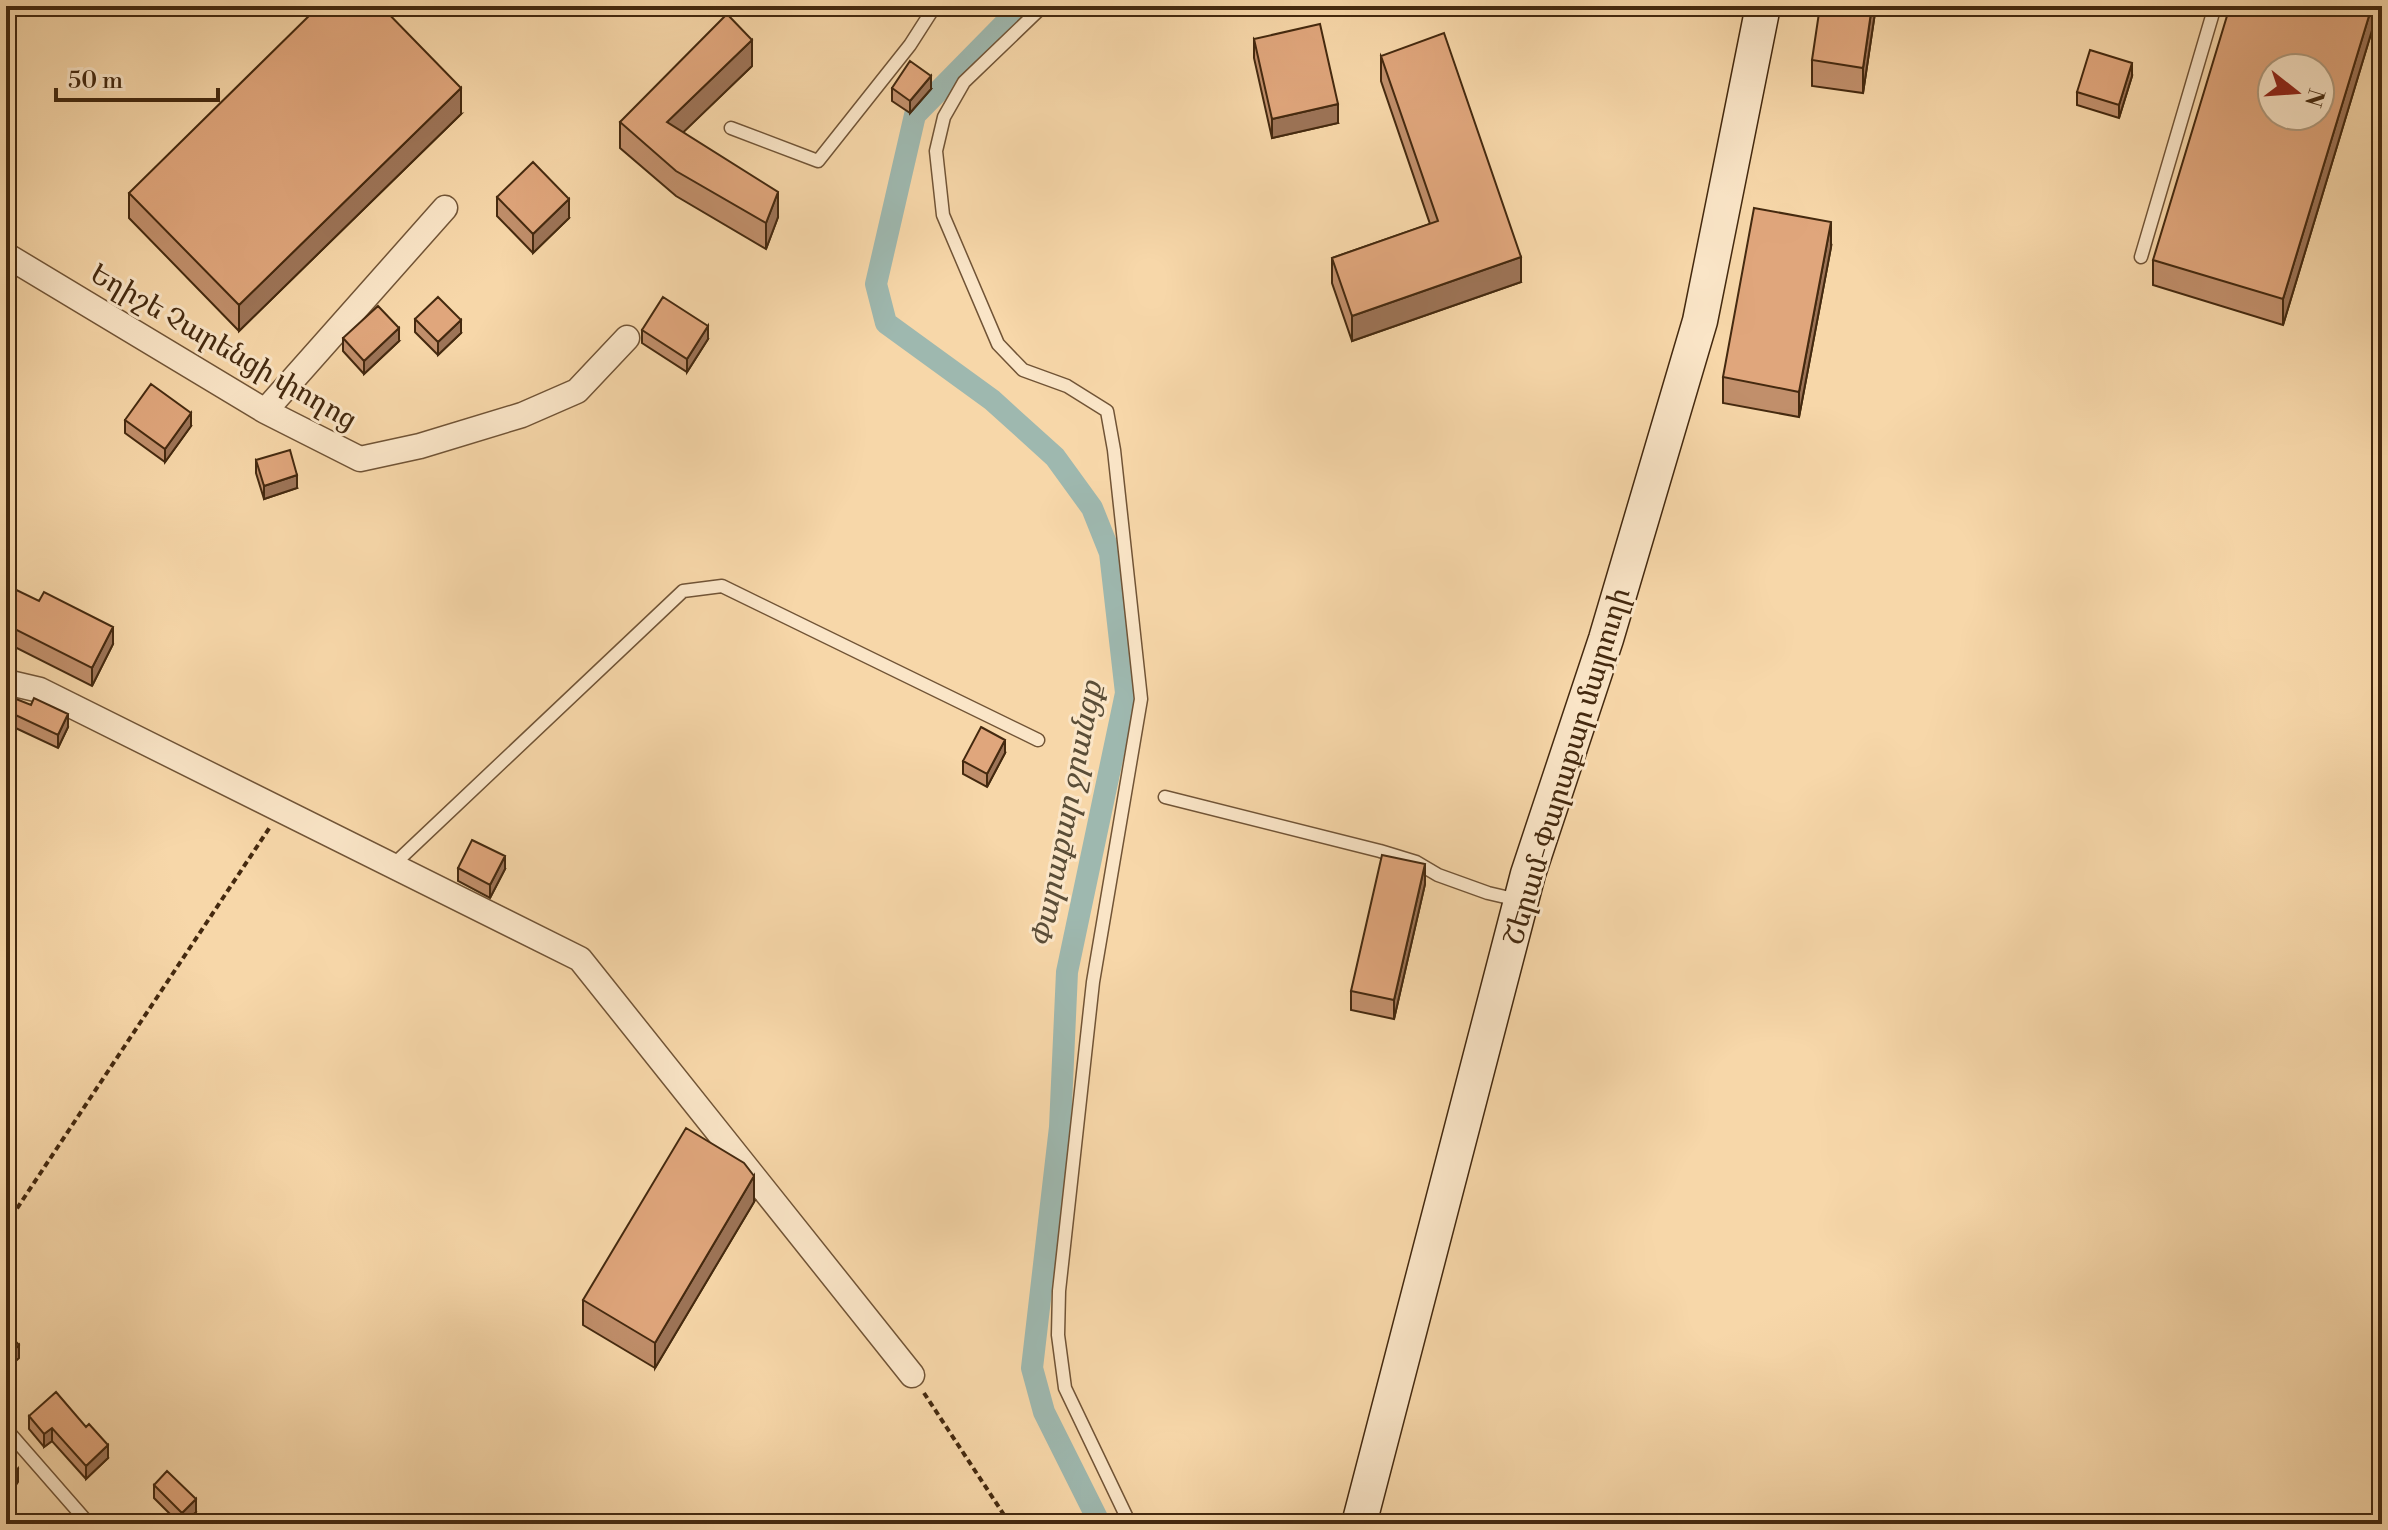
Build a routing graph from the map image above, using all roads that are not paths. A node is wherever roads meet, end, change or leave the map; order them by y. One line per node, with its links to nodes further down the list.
1 (935, 6): 5 (lane)
2 (1043, 6): 19 (lane)
3 (1763, 6): 15 (street, Շերամ-Փարաքար մայրուղի)
4 (2215, 6): 8 (lane)
5 (731, 128)
6 (445, 208): 10 (street)
7 (6, 255): 10 (street, Եղիշե Չարենցի փողոց)
8 (2141, 257)
9 (627, 338): 10 (street, Եղիշե Չարենցի փողոց)
10 (265, 411)
11 (6, 682): 14 (street)
12 (1038, 740): 14 (lane)
13 (1165, 797): 15 (lane)
14 (391, 867): 16 (street)
15 (1521, 900): 20 (street, Շերամ-Փարաքար մայրուղի)
16 (912, 1375)
17 (6, 1429): 18 (lane)
18 (89, 1524)
19 (1130, 1524)
20 (1359, 1524)

